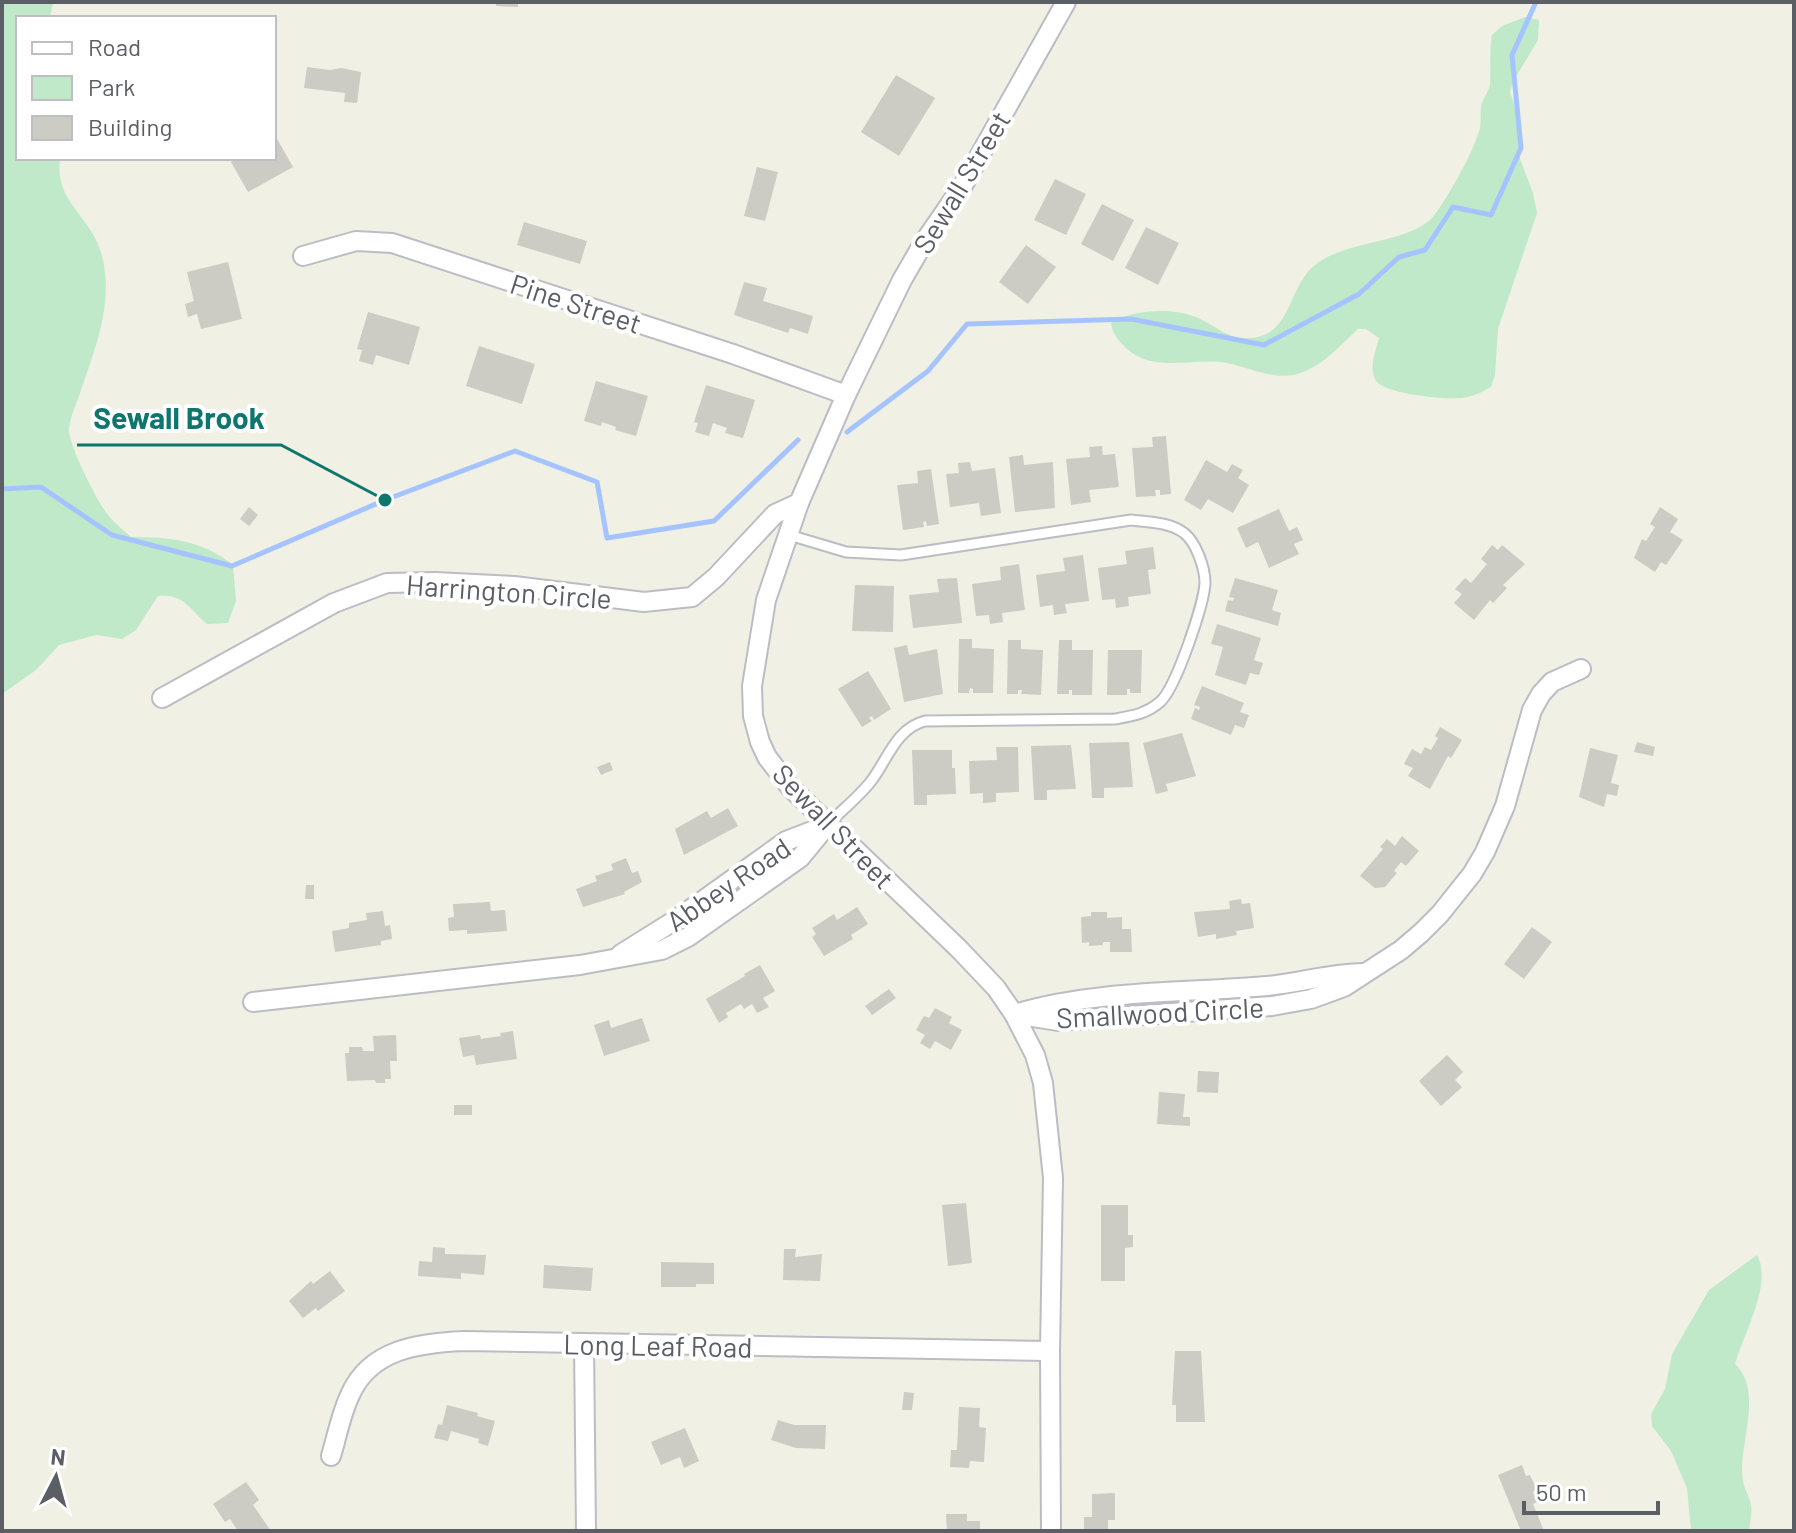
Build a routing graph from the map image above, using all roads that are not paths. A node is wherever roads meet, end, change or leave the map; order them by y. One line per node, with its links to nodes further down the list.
1 (1066, 2): 3 (street, Sewall Street)
2 (303, 256): 3 (street, Pine Street)
3 (846, 395): 4 (street, Sewall Street)
4 (799, 503): 5 (street, Sewall Street); 7 (street, Harrington Circle)
5 (789, 535): 8 (street, Sewall Street); 8 (lane)
6 (1581, 669): 14 (street, Smallwood Circle)
7 (162, 698)
8 (828, 824): 9 (street, Abbey Road); 10 (street, Abbey Road); 18 (street, Sewall Street)
9 (747, 869): 10 (lane); 11 (street, Abbey Road)
10 (760, 886): 12 (street, Abbey Road)
11 (677, 919): 12 (lane); 13 (street, Abbey Road)
12 (688, 937): 13 (street, Abbey Road)
13 (607, 960): 16 (street, Abbey Road)
14 (1364, 973): 15 (street, Smallwood Circle); 17 (street, Smallwood Circle)
15 (1270, 986): 17 (lane); 18 (street, Smallwood Circle)
16 (253, 1002)
17 (1272, 1006): 18 (street, Smallwood Circle)
18 (1014, 1014): 20 (street, Sewall Street)
19 (584, 1344): 20 (street, Long Leaf Road); 21 (street, Long Leaf Road); 22 (street)
20 (1050, 1351): 23 (street, Sewall Street)
21 (331, 1456)
22 (586, 1531)
23 (1051, 1531)

